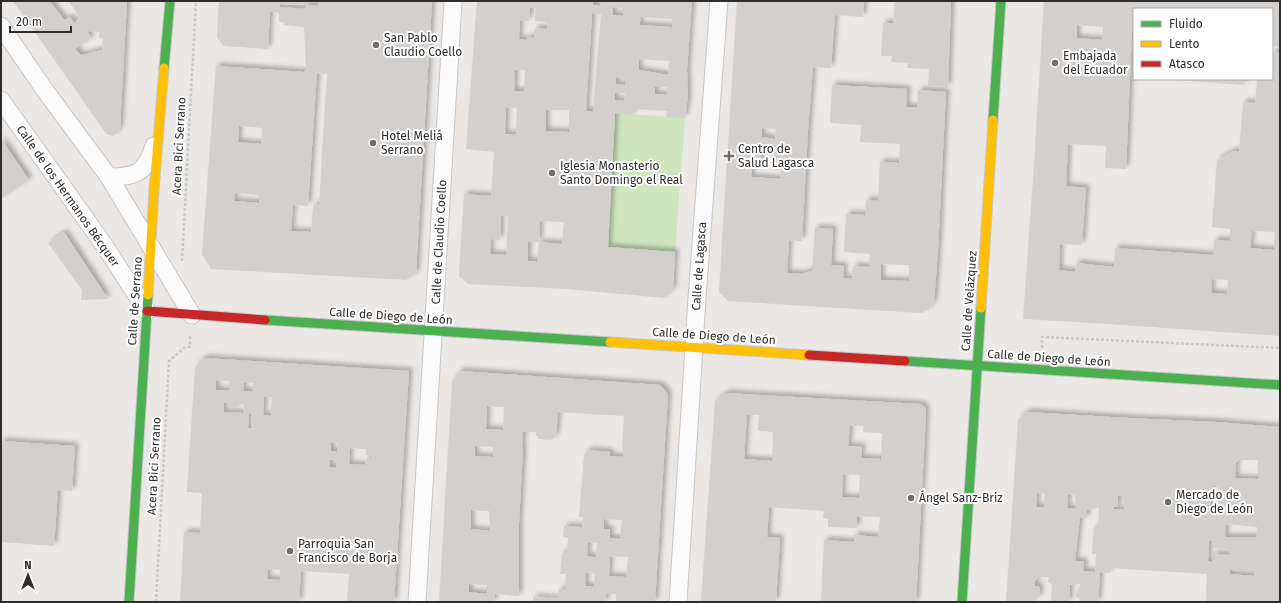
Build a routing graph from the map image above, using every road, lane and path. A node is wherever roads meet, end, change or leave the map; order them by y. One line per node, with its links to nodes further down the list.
1 (170, 1): 8 (main road, Calle de Serrano)
2 (196, 1): 11 (path, Acera Bici Serrano)
3 (453, 1): 14 (street, Calle de Claudio Coello)
4 (718, 1): 16 (street, Calle de Lagasca)
5 (1001, 1): 18 (main road, Calle de Velázquez)
6 (1, 26): 9 (street)
7 (1, 100): 12 (street, Calle de los Hermanos Bécquer)
8 (160, 127): 9 (street); 10 (main road, Calle de Serrano)
9 (109, 177): 10 (street)
10 (151, 246): 12 (main road, Calle de Serrano); 13 (street)
11 (181, 269)
12 (147, 311): 13 (main road, Calle de Diego de León); 21 (main road, Calle de Serrano)
13 (192, 315): 14 (main road, Calle de Diego de León)
14 (433, 330): 16 (main road, Calle de Diego de León); 23 (street, Calle de Claudio Coello)
15 (190, 343): 22 (path, Acera Bici Serrano)
16 (694, 347): 18 (main road, Calle de Diego de León); 24 (street, Calle de Lagasca)
17 (1280, 348): 19 (path)
18 (977, 366): 19 (main road, Calle de Diego de León); 25 (main road, Calle de Velázquez)
19 (1040, 369): 20 (main road, Calle de Diego de León)
20 (1280, 385)
21 (129, 602)
22 (156, 602)
23 (417, 602)
24 (678, 602)
25 (962, 602)

